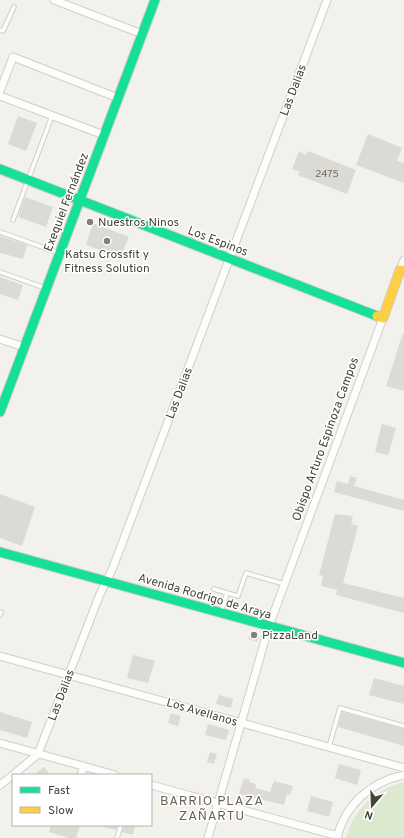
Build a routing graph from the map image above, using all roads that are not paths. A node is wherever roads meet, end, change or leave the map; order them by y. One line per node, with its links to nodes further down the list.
1 (54, 0): 6 (street)
2 (154, 0): 6 (street, Exequiel Fernández)
3 (327, 0): 18 (street, Las Dalias)
4 (14, 7): 5 (lane)
5 (0, 30)
6 (142, 34): 9 (street, Exequiel Fernández)
7 (0, 91): 9 (street)
8 (0, 96): 10 (street)
9 (118, 98): 11 (street, Exequiel Fernández)
10 (52, 116): 11 (street); 13 (lane)
11 (104, 135): 14 (street, Exequiel Fernández)
12 (0, 169): 13 (street, Los Espinos)
13 (28, 180): 14 (street, Los Espinos); 15 (lane)
14 (79, 200): 17 (street, Exequiel Fernández); 18 (street, Los Espinos)
15 (13, 220)
16 (0, 232): 17 (lane)
17 (60, 253): 22 (street, Exequiel Fernández)
18 (230, 259): 23 (street, Los Espinos); 28 (street, Las Dalias)
19 (404, 260): 20 (street, Obispo Arturo Espinoza Campos)
20 (402, 270): 23 (street, Obispo Arturo Espinoza Campos)
21 (0, 272): 22 (lane)
22 (46, 288): 25 (street, Exequiel Fernández)
23 (383, 318): 29 (street, Obispo Arturo Espinoza Campos)
24 (0, 339): 25 (street)
25 (24, 347): 26 (street, Exequiel Fernández)
26 (0, 409)
27 (0, 552): 28 (street, Avenida Rodrigo de Araya)
28 (107, 581): 32 (street, Avenida Rodrigo de Araya); 36 (street, Las Dalias)
29 (285, 584): 31 (lane); 33 (street, Obispo Arturo Espinoza Campos)
30 (214, 589): 31 (lane)
31 (227, 593): 32 (lane)
32 (221, 613): 33 (street, Avenida Rodrigo de Araya)
33 (269, 626): 35 (street, Avenida Rodrigo de Araya); 37 (street, Obispo Arturo Espinoza Campos)
34 (0, 656): 36 (street, Los Avellanos)
35 (404, 663)
36 (69, 675): 37 (street, Los Avellanos); 41 (street, Las Dalias)
37 (241, 723): 40 (street, Los Avellanos); 51 (street, Obispo Arturo Espinoza Campos)
38 (404, 726): 40 (lane)
39 (0, 743): 41 (street)
40 (329, 747): 43 (street, Los Avellanos)
41 (38, 754): 42 (street); 44 (street, Las Dalias)
42 (84, 766): 45 (street); 46 (street)
43 (404, 768)
44 (14, 774)
45 (81, 774)
46 (112, 774)
47 (404, 775): 53 (street)
48 (12, 776): 49 (street, Las Dalias)
49 (0, 785)
50 (152, 785): 51 (street)
51 (218, 803): 53 (street); 55 (street, Obispo Arturo Espinoza Campos)
52 (121, 826): 54 (lane)
53 (337, 837)
54 (117, 838)
55 (208, 838)

